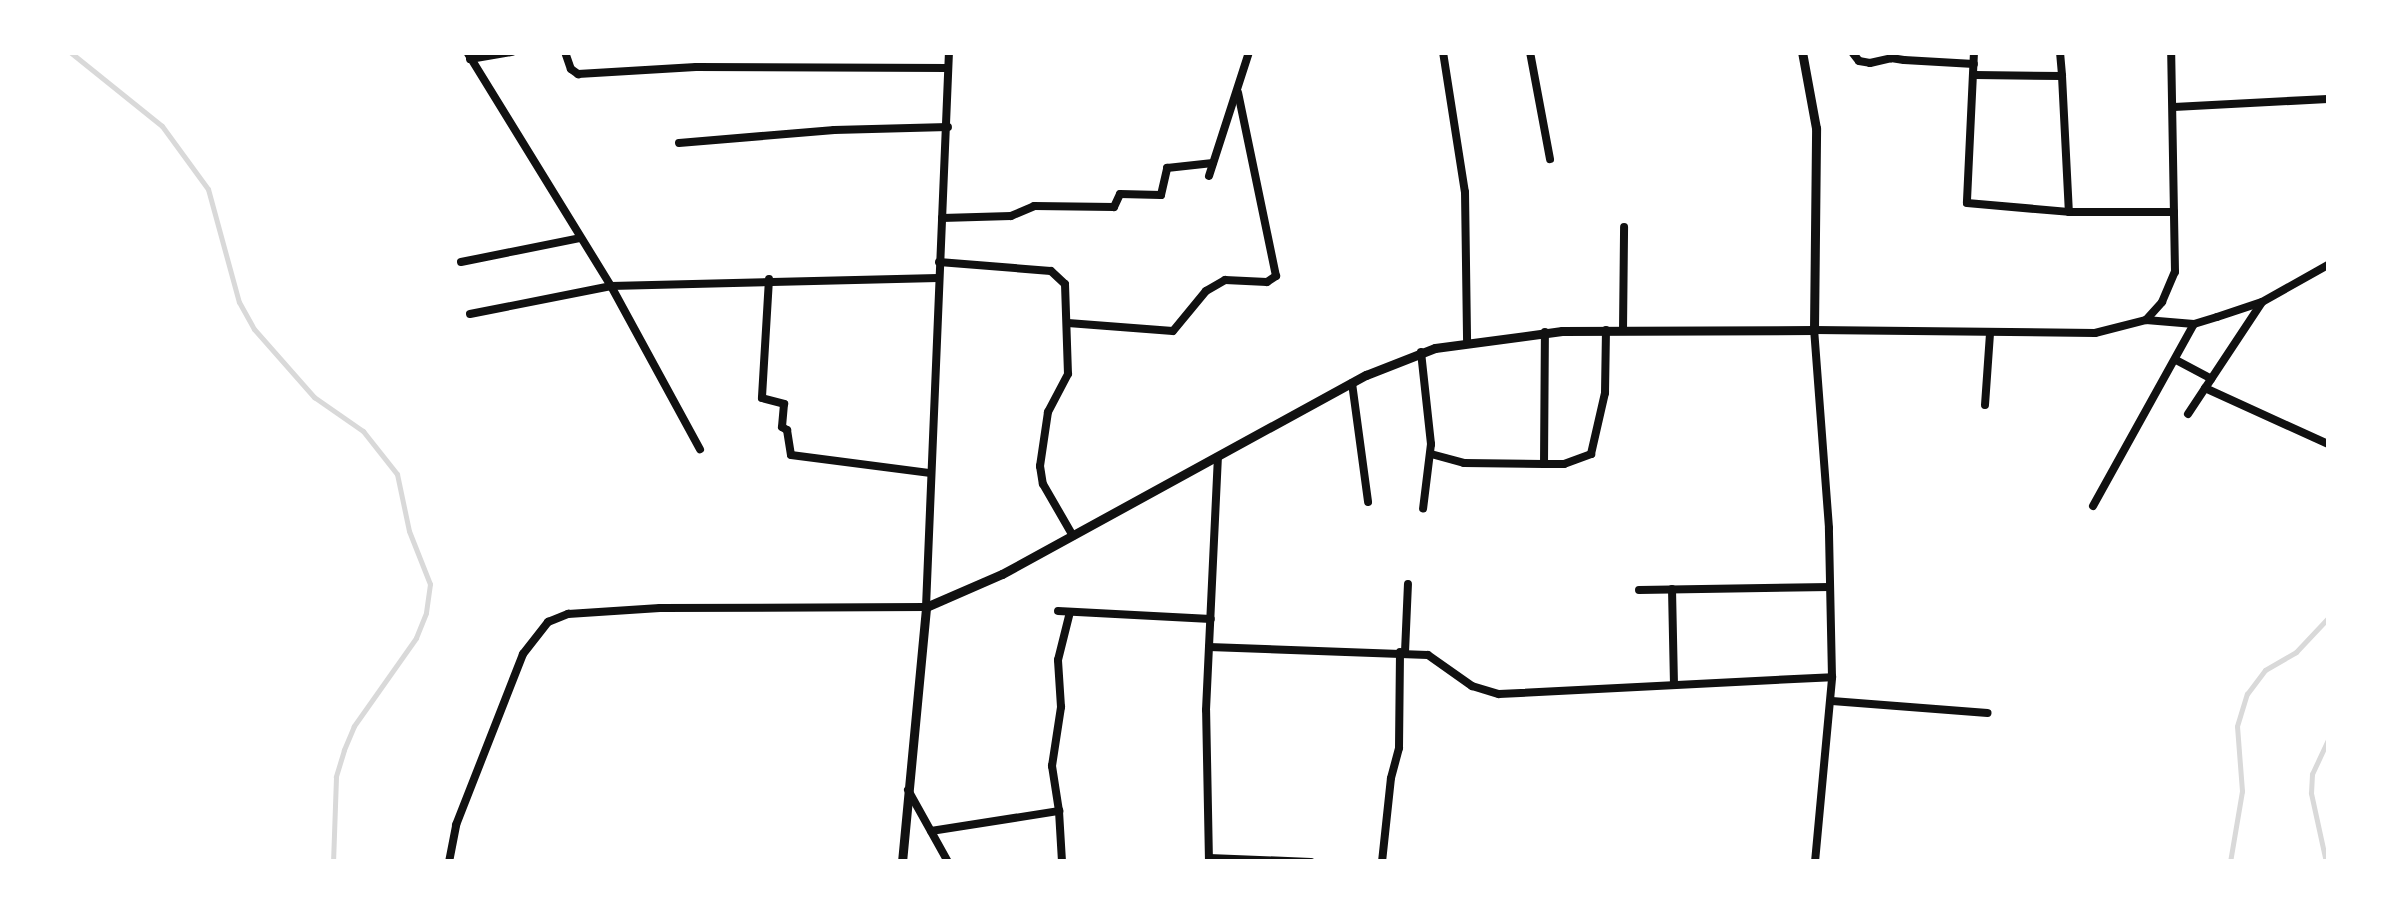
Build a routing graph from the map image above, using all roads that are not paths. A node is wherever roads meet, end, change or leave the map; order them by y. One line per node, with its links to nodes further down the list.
1 (512, 52): 13 (street)
2 (565, 52): 17 (street)
3 (696, 52): 17 (street)
4 (949, 52): 18 (street)
5 (1249, 52): 21 (street)
6 (1443, 52): 50 (street)
7 (1530, 52): 26 (street)
8 (1802, 52): 47 (street)
9 (1852, 52): 14 (street)
10 (1974, 52): 16 (street)
11 (2060, 52): 20 (street)
12 (2171, 52): 23 (street)
13 (500, 53): 15 (street)
14 (1893, 55): 16 (street)
15 (468, 56): 33 (street)
16 (1974, 64): 19 (street)
17 (696, 68): 18 (street)
18 (948, 68): 24 (street)
19 (1975, 75): 20 (street); 29 (street)
20 (2062, 76): 29 (street)
21 (1238, 93): 27 (street); 43 (street)
22 (2328, 99): 23 (street)
23 (2174, 107): 30 (street)
24 (948, 127): 25 (street); 31 (street)
25 (678, 143)
26 (1550, 159)
27 (1213, 163): 28 (street); 31 (street)
28 (1209, 176)
29 (2070, 212): 30 (street)
30 (2174, 212): 42 (street)
31 (942, 218): 35 (street)
32 (1624, 227): 46 (street)
33 (580, 238): 34 (street); 39 (street)
34 (462, 262)
35 (940, 262): 37 (street); 43 (street)
36 (2328, 265): 40 (street)
37 (938, 278): 38 (street); 62 (street)
38 (770, 280): 39 (street); 62 (street)
39 (610, 286): 41 (street); 58 (street)
40 (2262, 302): 44 (street); 54 (street)
41 (470, 314)
42 (2146, 320): 44 (street); 49 (street)
43 (1068, 322): 66 (street)
44 (2194, 324): 52 (street)
45 (1606, 330): 46 (street); 48 (street); 61 (street)
46 (1623, 330): 47 (street)
47 (1814, 330): 49 (street); 68 (street)
48 (1545, 332): 50 (street); 61 (street)
49 (1990, 333): 55 (street)
50 (1467, 341): 51 (street)
51 (1420, 352): 53 (street); 59 (street)
52 (2176, 360): 54 (street); 64 (street)
53 (1352, 383): 60 (street); 63 (street)
54 (2208, 383): 56 (street); 57 (street)
55 (1985, 404)
56 (2188, 414)
57 (2328, 444)
58 (700, 448)
59 (1431, 454): 61 (street); 65 (street)
60 (1218, 457): 66 (street); 74 (street)
61 (1544, 464)
62 (929, 473): 71 (street)
63 (1368, 502)
64 (2094, 506)
65 (1423, 509)
66 (1073, 536): 71 (street)
67 (1408, 584): 76 (street)
68 (1830, 587): 69 (street); 77 (street)
69 (1672, 589): 70 (street); 78 (street)
70 (1638, 590)
71 (926, 606): 81 (street); 85 (street)
72 (1058, 612): 73 (street)
73 (1070, 612): 74 (street); 82 (street)
74 (1211, 619): 75 (street)
75 (1208, 647): 76 (street); 84 (street)
76 (1403, 652): 78 (street); 90 (street)
77 (1832, 676): 78 (street); 79 (street)
78 (1674, 685)
79 (1832, 701): 80 (street); 91 (street)
80 (1988, 712)
81 (906, 786): 83 (street); 86 (street)
82 (1059, 811): 83 (street); 88 (street)
83 (931, 830): 87 (street)
84 (1209, 860): 89 (street)
85 (449, 862)
86 (902, 862)
87 (948, 862)
88 (1062, 862)
89 (1311, 862)
90 (1382, 862)
91 (1816, 862)

